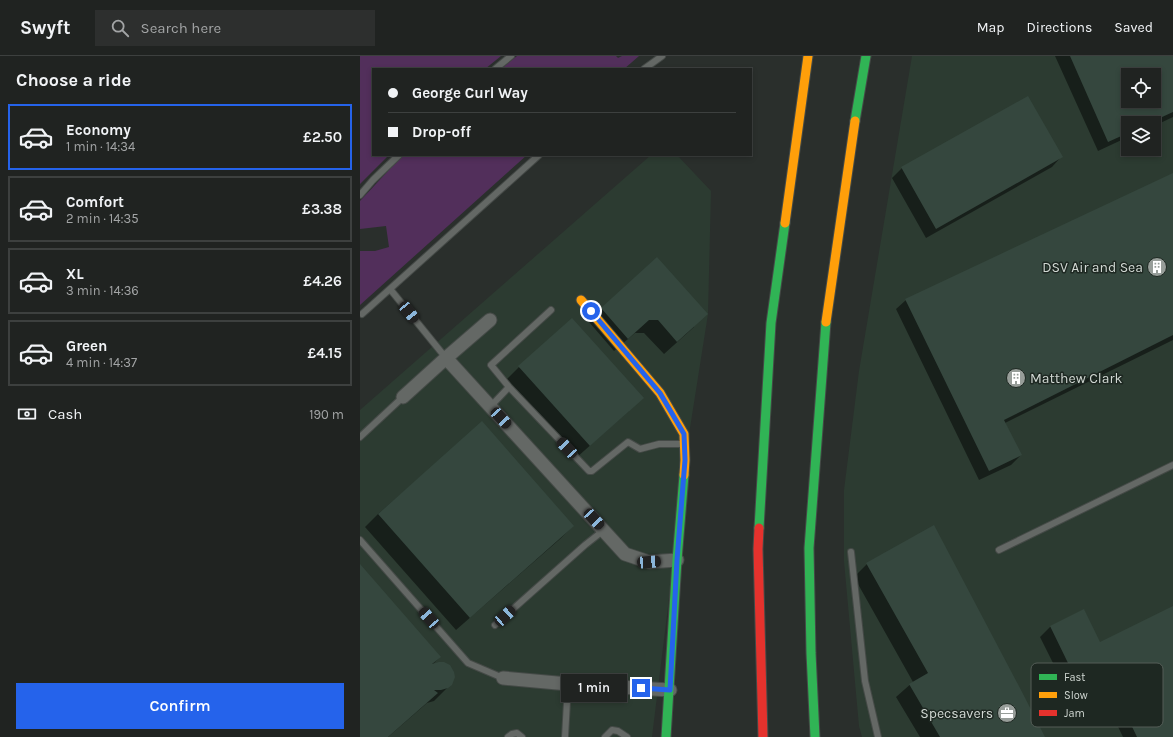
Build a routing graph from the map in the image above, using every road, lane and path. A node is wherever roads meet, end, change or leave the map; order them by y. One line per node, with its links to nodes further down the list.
1 (511, 56): 5 (lane)
2 (662, 56): 6 (lane)
3 (808, 56): 37 (main road)
4 (866, 56): 38 (main road)
5 (496, 68)
6 (645, 68)
7 (398, 156): 9 (lane)
8 (538, 156): 10 (lane)
9 (360, 195)
10 (390, 289): 13 (lane); 15 (lane)
11 (581, 300): 20 (main road)
12 (551, 310): 16 (lane)
13 (362, 314)
14 (490, 320): 15 (street)
15 (446, 358): 17 (street); 18 (street)
16 (509, 387): 18 (lane); 20 (lane)
17 (403, 397): 19 (lane)
18 (490, 407): 22 (street)
19 (360, 437)
20 (684, 444): 26 (main road)
21 (1173, 464): 24 (lane)
22 (604, 530): 26 (street); 27 (lane)
23 (360, 540): 28 (lane)
24 (999, 550)
25 (851, 552): 39 (lane)
26 (677, 560): 30 (main road)
27 (495, 625)
28 (503, 678): 29 (street)
29 (568, 684): 30 (street); 33 (lane)
30 (670, 690): 36 (main road)
31 (508, 737): 32 (lane)
32 (522, 737)
33 (565, 737)
34 (605, 737): 35 (lane)
35 (627, 737)
36 (666, 737)
37 (763, 737)
38 (815, 737)
39 (878, 737)

